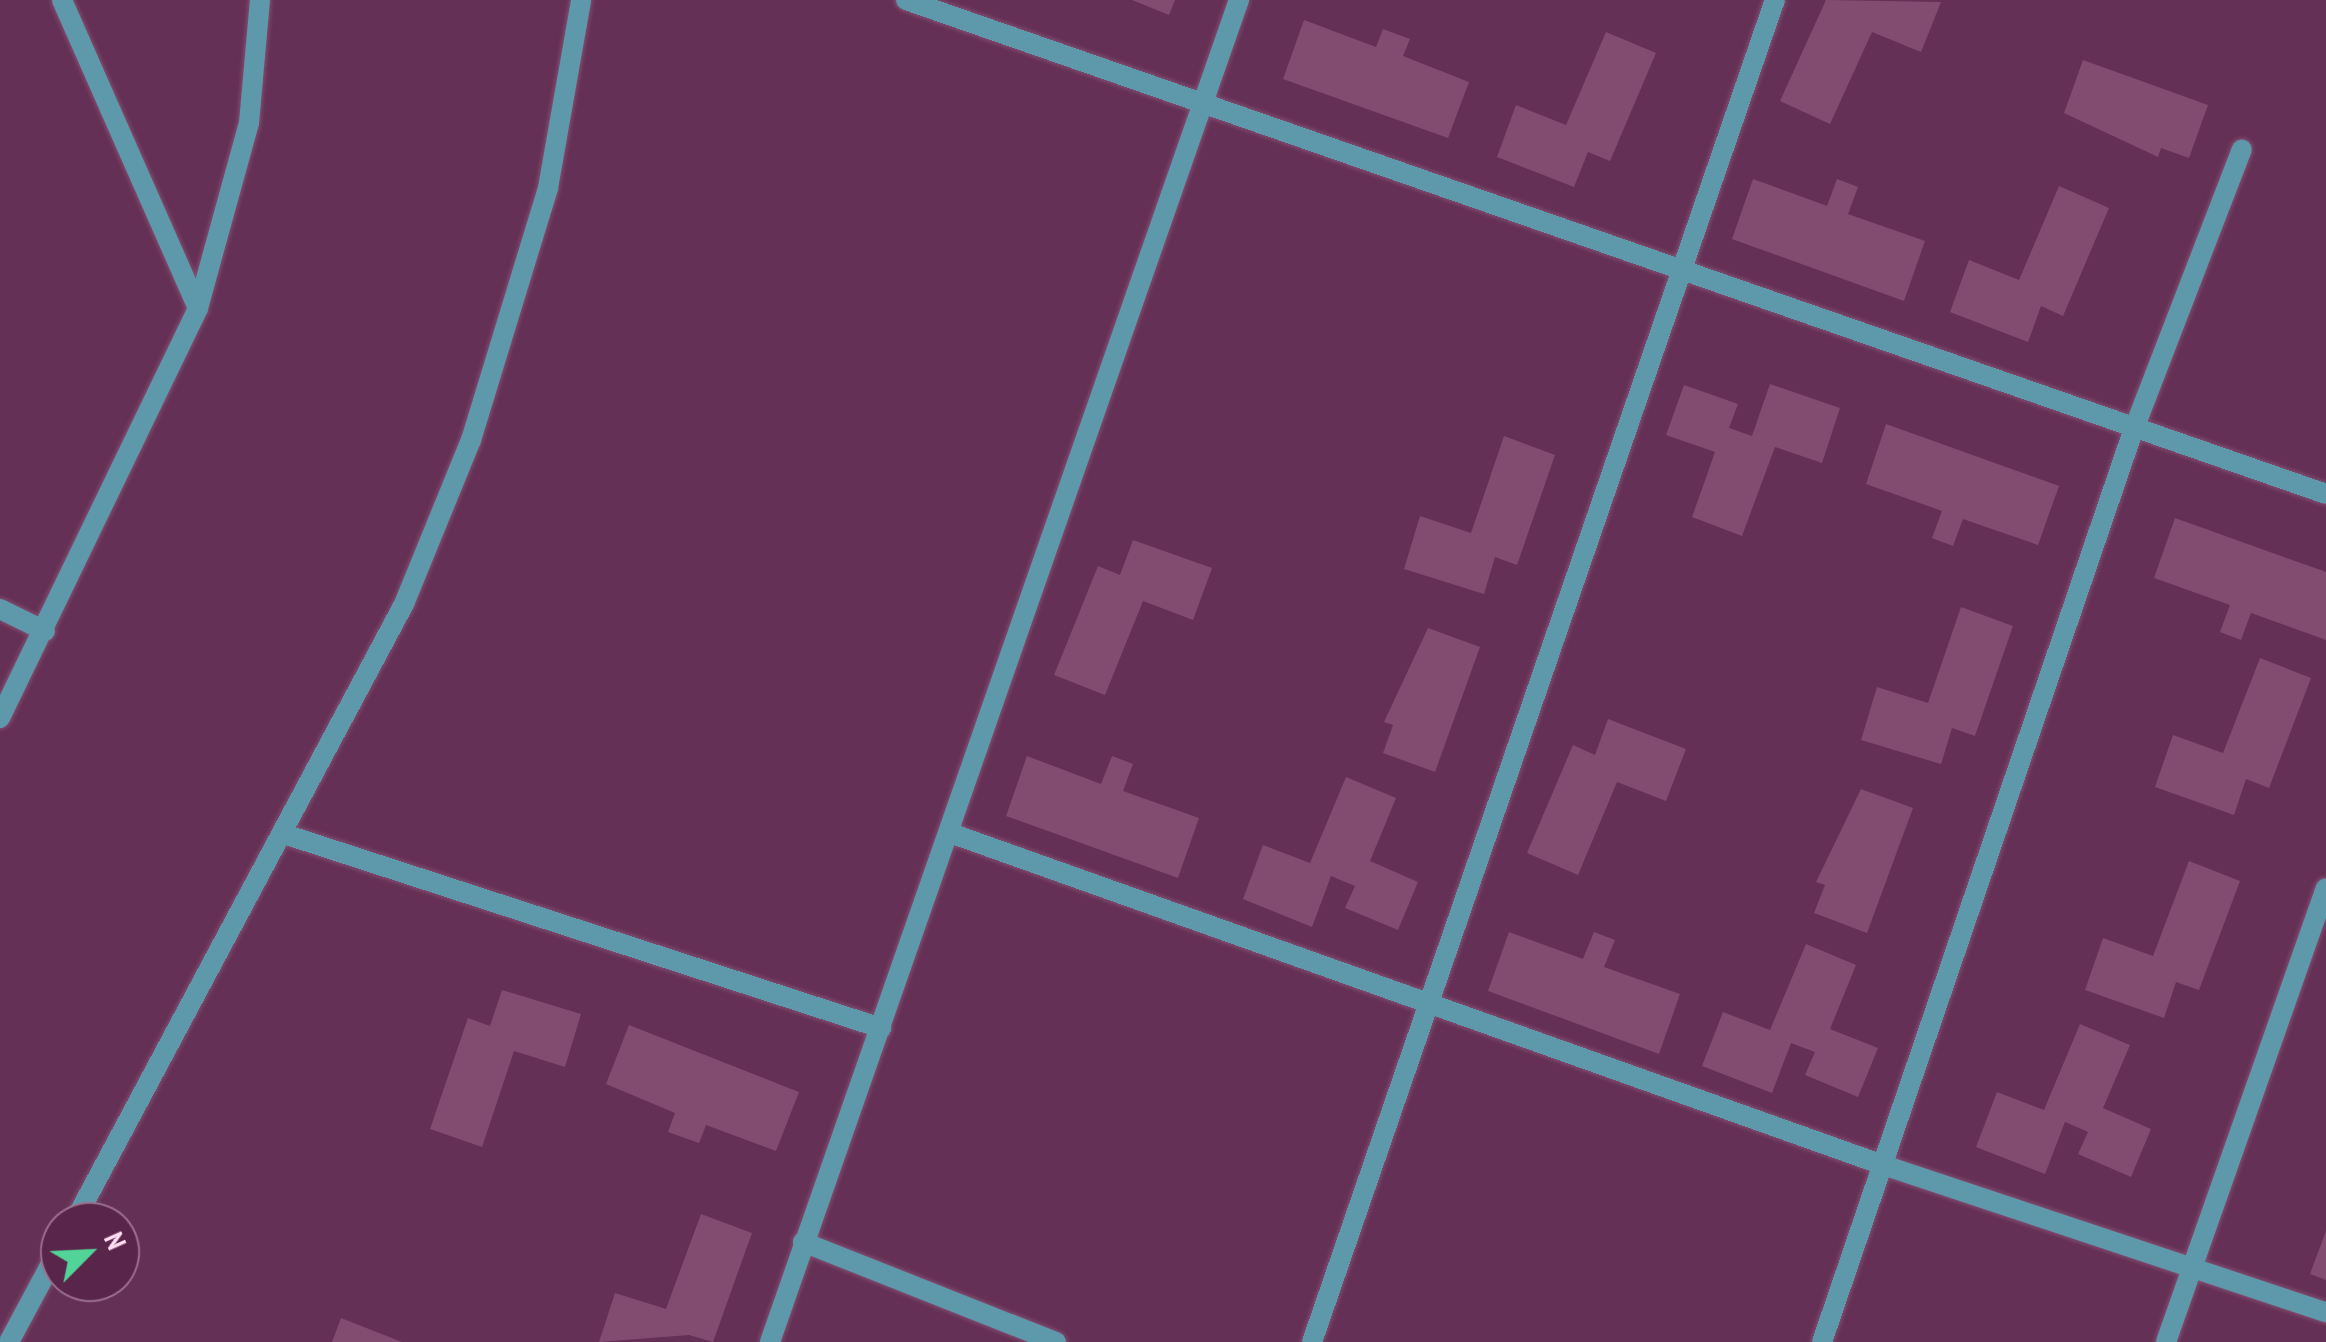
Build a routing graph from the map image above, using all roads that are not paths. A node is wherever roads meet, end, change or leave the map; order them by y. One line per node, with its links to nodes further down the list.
1 (62, 0): 10 (street)
2 (260, 0): 10 (street)
3 (581, 0): 16 (street)
4 (906, 0): 7 (street)
5 (1239, 0): 7 (street)
6 (1775, 0): 9 (street)
7 (1206, 104): 9 (street); 17 (street)
8 (2242, 149): 11 (street)
9 (1683, 266): 11 (street); 19 (street)
10 (198, 308): 14 (street)
11 (2132, 434): 12 (street); 21 (street)
12 (2326, 494)
13 (0, 609): 14 (street)
14 (45, 631): 15 (street)
15 (0, 718)
16 (284, 834): 20 (street); 22 (street)
17 (952, 834): 19 (street); 20 (street)
18 (2326, 888): 24 (street)
19 (1428, 1006): 21 (street); 30 (street)
20 (881, 1028): 23 (street)
21 (1886, 1166): 24 (street); 31 (street)
22 (85, 1202)
23 (804, 1242): 28 (street); 29 (street)
24 (2195, 1268): 26 (street); 32 (street)
25 (40, 1284): 27 (street)
26 (2326, 1312)
27 (8, 1342)
28 (770, 1342)
29 (1056, 1342)
30 (1312, 1342)
31 (1822, 1342)
32 (2166, 1342)

